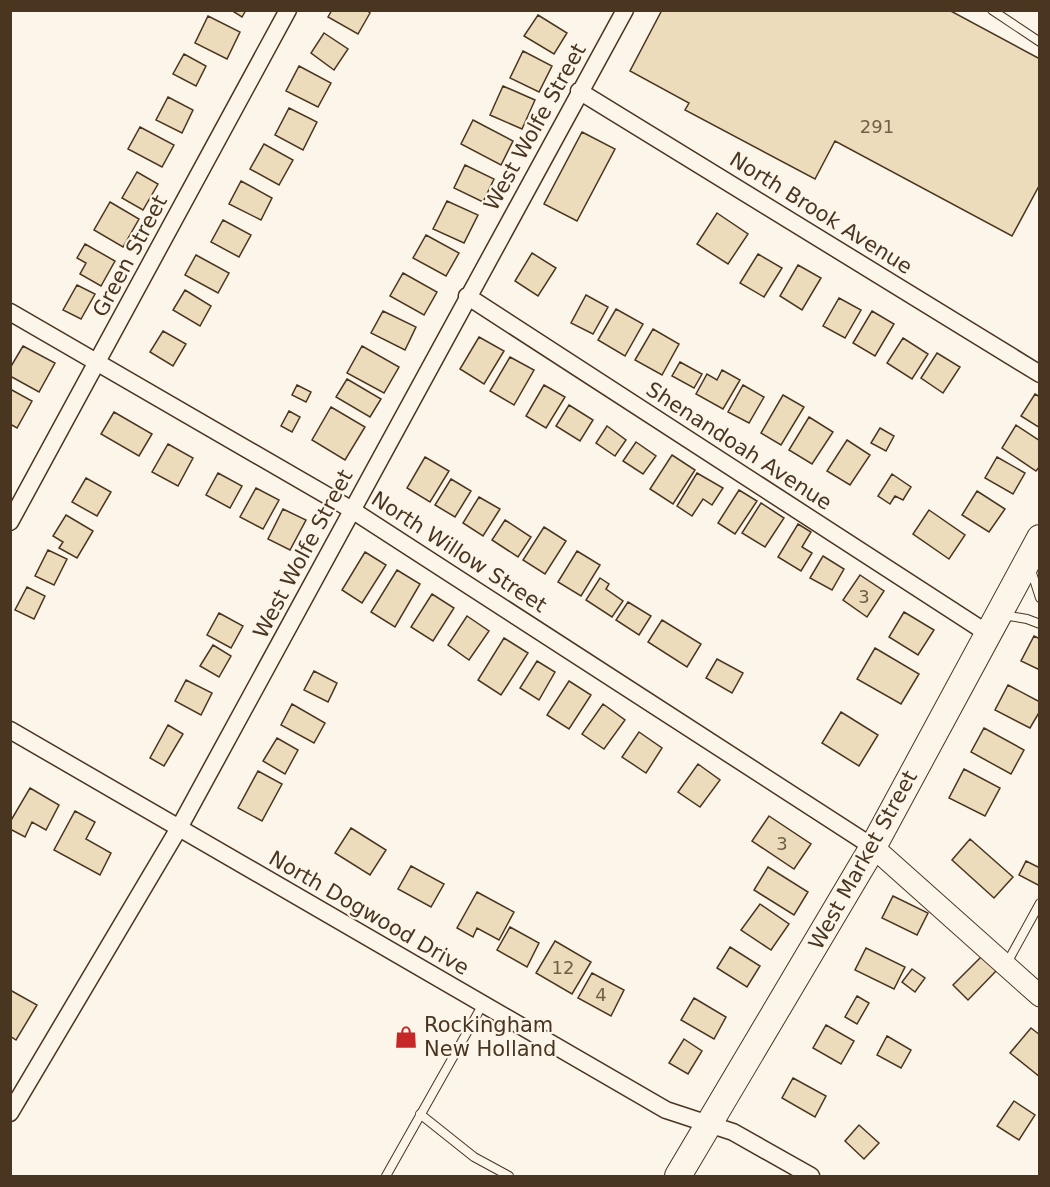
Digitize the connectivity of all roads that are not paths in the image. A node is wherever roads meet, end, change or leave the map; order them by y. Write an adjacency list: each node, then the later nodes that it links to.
1 (288, 10): 8 (street, Green Street)
2 (625, 10): 5 (street, West Wolfe Street)
3 (992, 10): 4 (lane)
4 (1040, 42)
5 (579, 91): 6 (street, West Wolfe Street); 9 (street, North Brook Avenue)
6 (467, 296): 10 (street, West Wolfe Street); 14 (street, Shenandoah Avenue)
7 (10, 312): 8 (street, North Willow Street)
8 (98, 361): 10 (street, North Willow Street); 11 (street, Green Street)
9 (1040, 374)
10 (352, 510): 17 (street, West Wolfe Street); 18 (street, North Willow Street)
11 (10, 522)
12 (1034, 547): 13 (lane); 14 (main road, West Market Street)
13 (1040, 598)
14 (992, 624): 15 (lane); 18 (main road, West Market Street)
15 (1040, 624)
16 (10, 730): 17 (street, North Dogwood Drive)
17 (179, 828): 22 (street, North Dogwood Drive); 23 (street, West Wolfe Street)
18 (873, 847): 20 (street); 25 (main road, West Market Street)
19 (1040, 903): 20 (lane)
20 (1006, 965): 21 (street)
21 (1040, 996)
22 (483, 1004): 24 (lane); 25 (street, North Dogwood Drive)
23 (10, 1113)
24 (420, 1114): 26 (lane); 27 (lane)
25 (710, 1124): 28 (main road, West Market Street); 29 (street, North Dogwood Drive)
26 (386, 1176)
27 (509, 1176)
28 (678, 1176)
29 (812, 1176)

